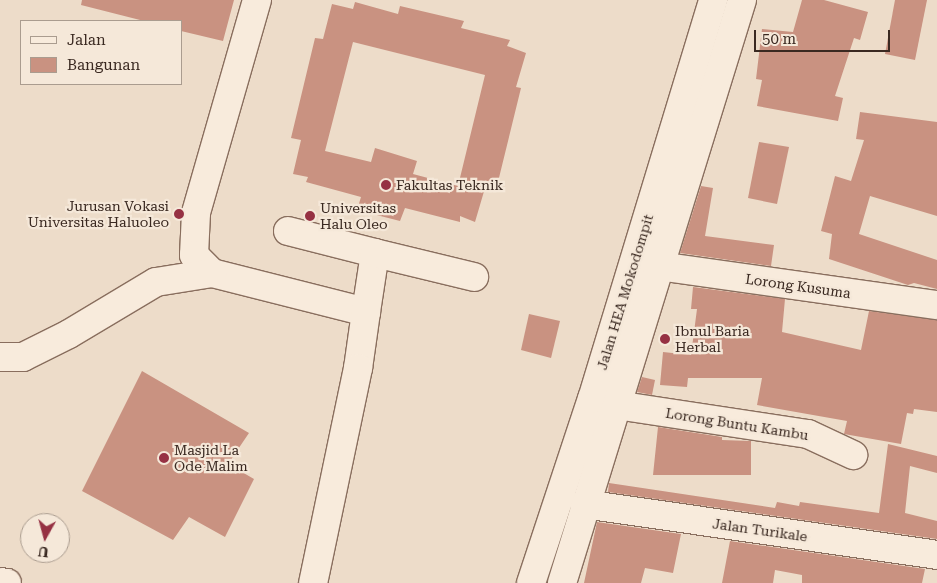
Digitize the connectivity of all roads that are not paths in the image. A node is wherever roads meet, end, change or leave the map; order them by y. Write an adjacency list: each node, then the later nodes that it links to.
1 (257, 0): 8 (street)
2 (713, 0): 4 (street, Jalan HEA Mokodompit)
3 (742, 0): 4 (street, Jalan HEA Mokodompit)
4 (682, 152): 7 (street, Jalan HEA Mokodompit); 20 (street, Jalan HEA Mokodompit)
5 (288, 231): 6 (street)
6 (375, 253): 9 (street); 11 (street)
7 (660, 266): 10 (street, Lorong Kusuma); 13 (street, Jalan HEA Mokodompit)
8 (212, 273): 11 (street); 12 (street)
9 (474, 277)
10 (937, 305)
11 (366, 312): 19 (street)
12 (0, 357)
13 (616, 405): 14 (street, Lorong Buntu Kambu); 15 (street, Jalan HEA Mokodompit)
14 (854, 455)
15 (584, 504): 16 (street, Jalan Turikale); 21 (street, Jalan HEA Mokodompit)
16 (937, 555)
17 (0, 582): 18 (street)
18 (7, 583)
19 (313, 583)
20 (531, 583)
21 (562, 583)

